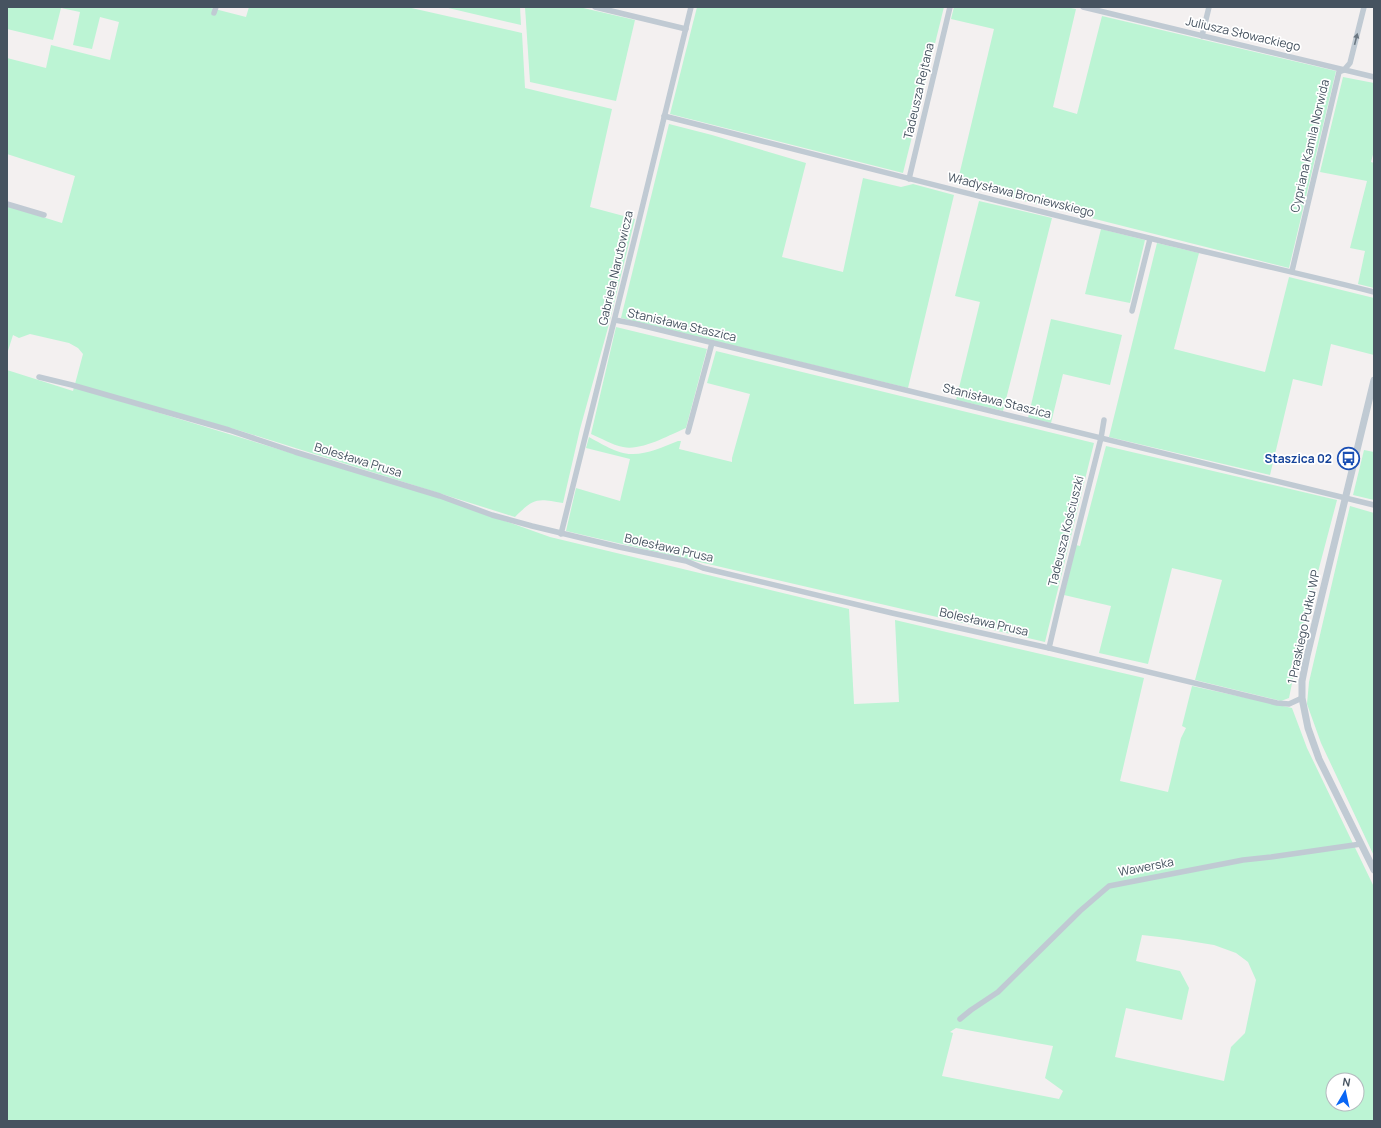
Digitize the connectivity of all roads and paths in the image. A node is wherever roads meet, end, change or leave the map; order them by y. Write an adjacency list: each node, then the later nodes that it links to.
1 (216, 7): 8 (street)
2 (594, 7): 9 (street)
3 (691, 7): 9 (street, Gabriela Narutowicza)
4 (950, 7): 14 (street, Tadeusza Rejtana)
5 (1083, 7): 10 (street, Juliusza Słowackiego)
6 (1209, 7): 10 (street)
7 (1364, 7): 11 (street, Cypriana Kamila Norwida, one-way to 7)
8 (214, 13)
9 (686, 29): 13 (street, Gabriela Narutowicza)
10 (1202, 36): 11 (street, Juliusza Słowackiego)
11 (1344, 70): 12 (street, Juliusza Słowackiego); 18 (street, Cypriana Kamila Norwida)
12 (1374, 77)
13 (664, 116): 14 (street, Władysława Broniewskiego); 21 (street, Gabriela Narutowicza)
14 (909, 179): 17 (street, Władysława Broniewskiego)
15 (7, 204): 16 (street)
16 (44, 215)
17 (1150, 239): 18 (street, Władysława Broniewskiego); 20 (street)
18 (1292, 271): 19 (street, Władysława Broniewskiego)
19 (1374, 292)
20 (1132, 311)
21 (615, 320): 22 (street, Stanisława Staszica); 30 (street, Gabriela Narutowicza)
22 (712, 343): 26 (street); 27 (street, Stanisława Staszica)
23 (39, 377): 30 (street, Bolesława Prusa)
24 (1374, 380): 28 (street, 1 Praskiego Pułku WP)
25 (1104, 420): 27 (street, Tadeusza Kościuszki)
26 (688, 432)
27 (1101, 438): 28 (street, Stanisława Staszica); 31 (street, Tadeusza Kościuszki)
28 (1345, 498): 29 (street, Stanisława Staszica); 32 (street, 1 Praskiego Pułku WP)
29 (1374, 505)
30 (561, 534): 31 (street, Bolesława Prusa)
31 (1049, 648): 32 (street, Bolesława Prusa)
32 (1302, 698): 33 (street, 1 Praskiego Pułku WP)
33 (1362, 844): 34 (street, 1 Praskiego Pułku WP); 35 (street, Wawerska)
34 (1374, 870)
35 (960, 1020)

